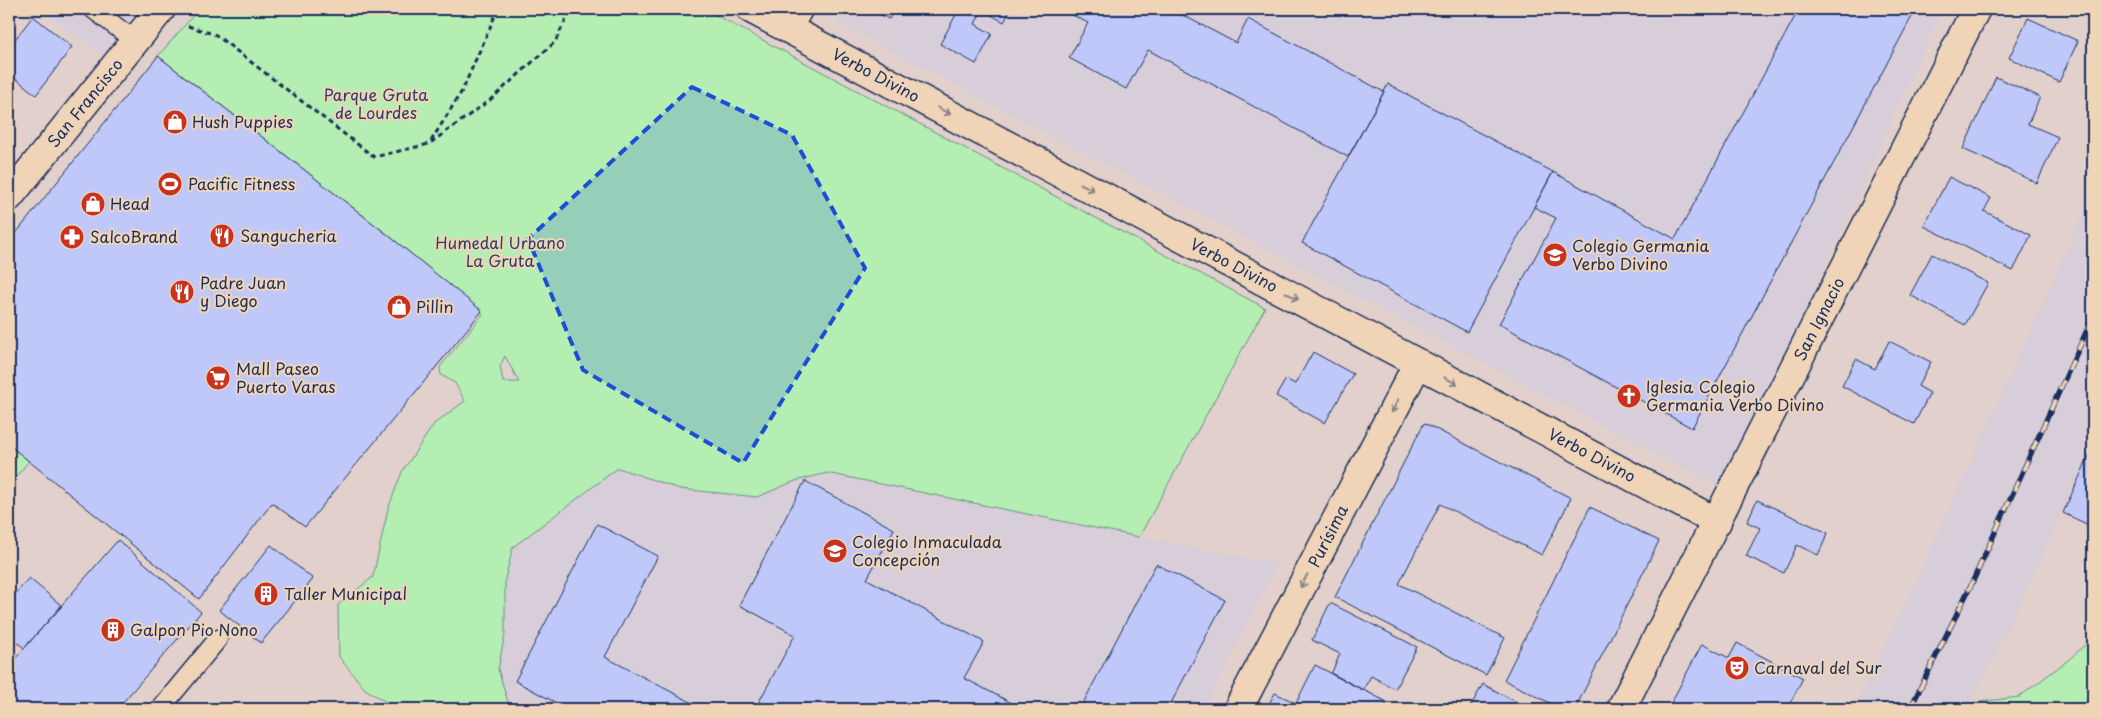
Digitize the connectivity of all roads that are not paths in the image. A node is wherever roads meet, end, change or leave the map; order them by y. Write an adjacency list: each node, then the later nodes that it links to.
1 (92, 9): 6 (lane)
2 (751, 9): 5 (street, Verbo Divino)
3 (1976, 9): 9 (street, San Ignacio)
4 (158, 12): 6 (street, San Francisco)
5 (798, 20): 8 (street, Verbo Divino, one-way to 8)
6 (135, 41): 7 (street, San Francisco)
7 (9, 197)
8 (1418, 363): 9 (street, Verbo Divino, one-way to 9); 12 (street, Purísima, one-way to 12)
9 (1717, 522): 13 (street, San Ignacio)
10 (218, 639): 11 (lane)
11 (160, 709)
12 (1238, 709)
13 (1622, 709)

